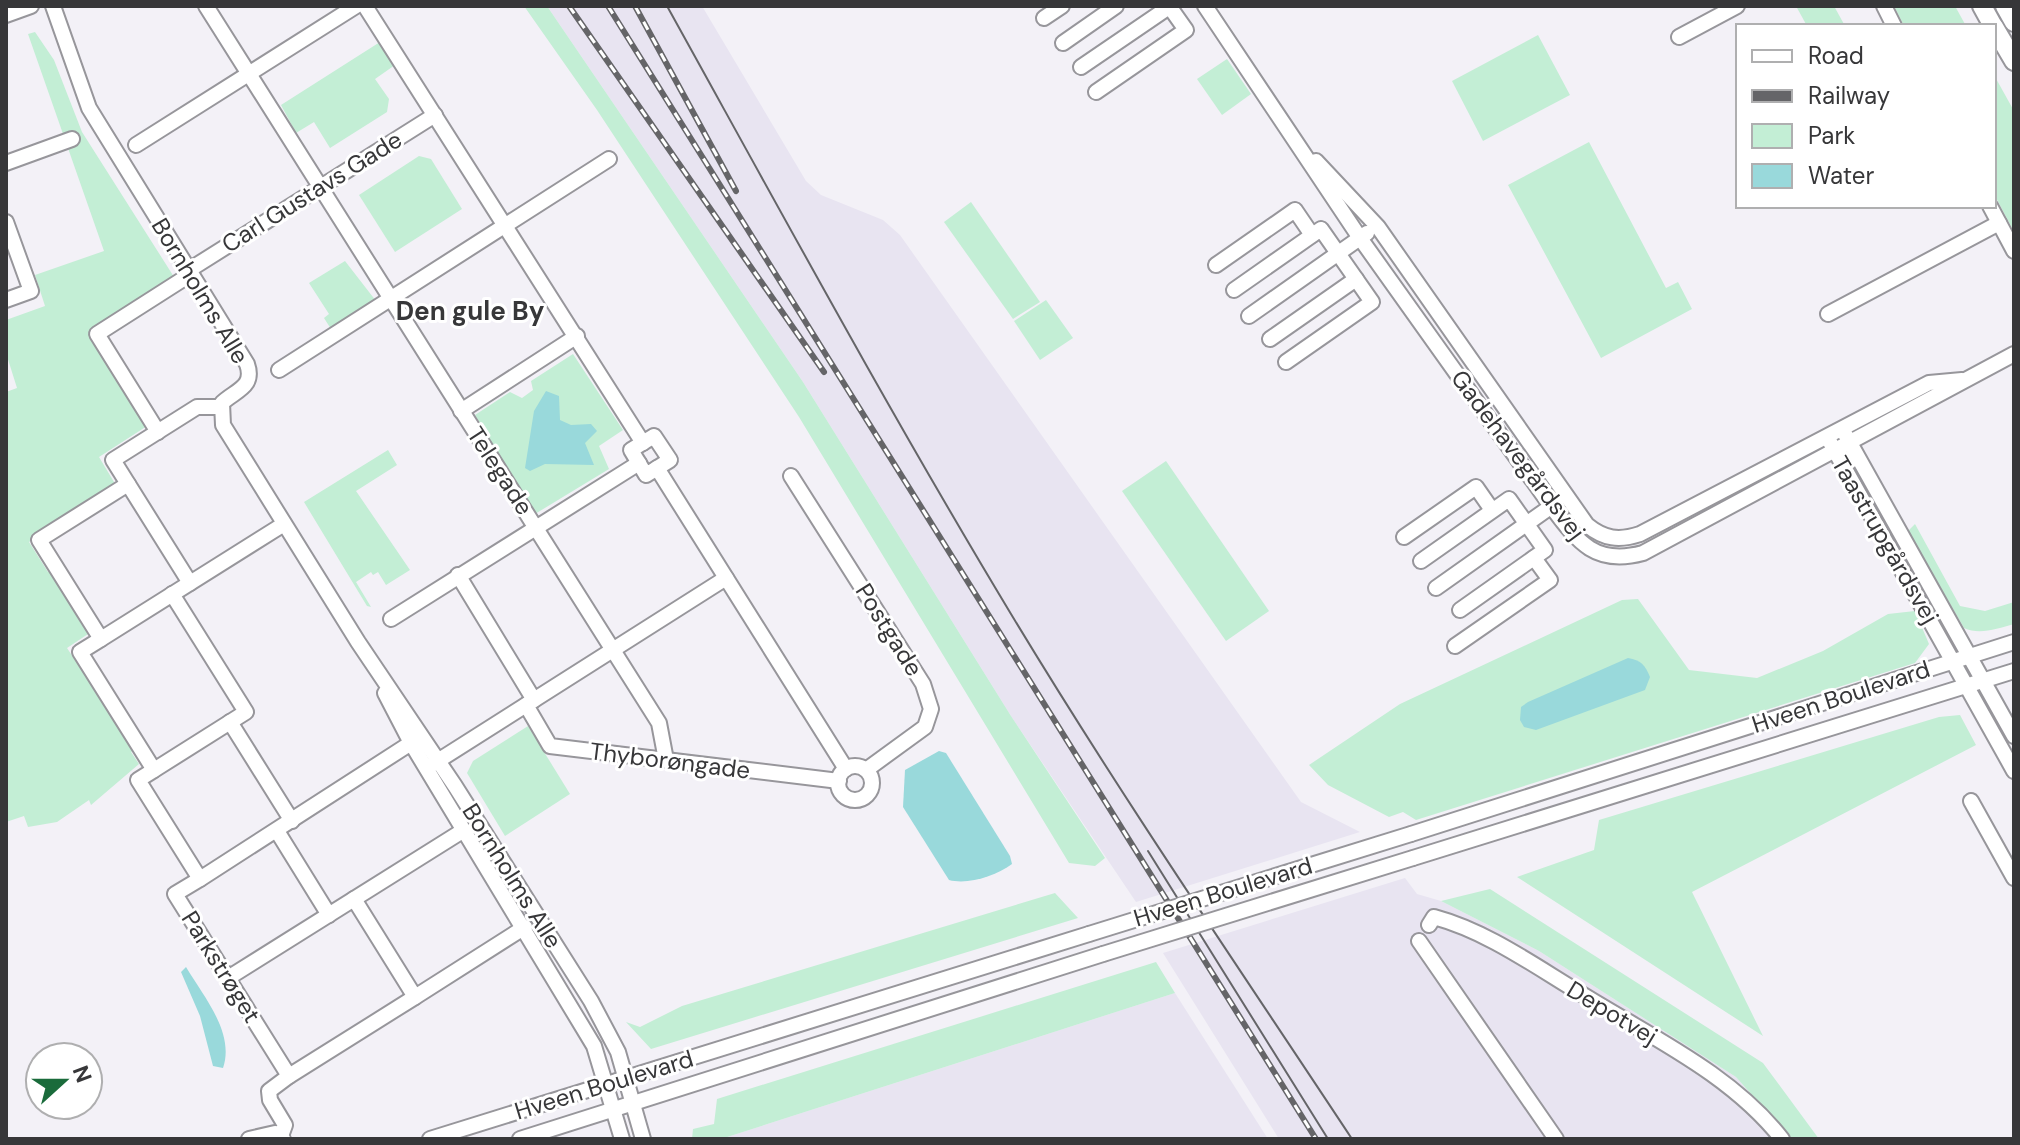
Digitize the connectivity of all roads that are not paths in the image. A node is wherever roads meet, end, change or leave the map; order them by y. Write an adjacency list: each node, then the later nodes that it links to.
1 (31, 6): 14 (street)
2 (53, 6): 43 (street, Bornholms Alle)
3 (206, 6): 24 (street, Telegade)
4 (356, 6): 24 (street)
5 (365, 6): 26 (street)
6 (1062, 6): 15 (street)
7 (1116, 6): 21 (street)
8 (1169, 6): 23 (street); 25 (street)
9 (1205, 6): 27 (street, Gadehavegårdsvej)
10 (1737, 6): 20 (street)
11 (1884, 6): 17 (street)
12 (1982, 6): 18 (main road)
13 (2005, 6): 16 (main road)
14 (6, 15)
15 (1044, 18)
16 (2014, 21)
17 (1893, 24)
18 (1992, 24)
19 (1996, 30): 22 (main road)
20 (1679, 37)
21 (1063, 43)
22 (2014, 61)
23 (1081, 67)
24 (249, 74): 29 (street); 32 (street, Telegade)
25 (1096, 92)
26 (435, 115): 32 (street, Carl Gustavs Gade); 36 (street)
27 (1283, 121): 37 (street, Gadehavegårdsvej); 39 (street, Gadehavegårdsvej)
28 (72, 139): 31 (street)
29 (136, 145)
30 (609, 159): 36 (street)
31 (6, 163)
32 (319, 187): 43 (street, Carl Gustavs Gade); 46 (street, Telegade)
33 (1991, 208): 35 (street)
34 (6, 222): 47 (street)
35 (1999, 223): 40 (street); 48 (street)
36 (506, 225): 46 (street); 50 (street)
37 (1378, 227): 39 (street); 68 (street, Gadehavegårdsvej)
38 (1312, 235): 41 (street); 42 (street); 45 (street)
39 (1360, 238): 41 (street); 69 (street, Gadehavegårdsvej)
40 (2014, 251)
41 (1338, 253): 44 (street); 49 (street)
42 (1216, 265)
43 (190, 272): 56 (street, Bornholms Alle); 59 (street)
44 (1356, 279): 51 (street); 53 (street)
45 (1234, 290)
46 (389, 299): 54 (street); 57 (street, Telegade)
47 (6, 300)
48 (1828, 314)
49 (1249, 316)
50 (577, 336): 57 (street); 62 (street)
51 (1270, 339)
52 (2014, 354): 55 (street, Gadehavegårdsvej)
53 (1286, 362)
54 (279, 370)
55 (1968, 380): 58 (street, Gadehavegårdsvej); 61 (street, Gadehavegårdsvej)
56 (220, 407): 59 (street); 72 (street, Bornholms Alle)
57 (461, 411): 73 (street, Telegade)
58 (1841, 427): 60 (street, Gadehavegårdsvej); 61 (street, Taastrupgårdsvej)
59 (158, 432): 67 (street)
60 (1826, 435): 63 (street, Taastrupgårdsvej); 68 (street, Gadehavegårdsvej)
61 (1849, 442): 63 (street, Gadehavegårdsvej); 89 (street, Taastrupgårdsvej)
62 (643, 443): 64 (street); 65 (street)
63 (1834, 450): 69 (street, Gadehavegårdsvej); 90 (street, Taastrupgårdsvej)
64 (639, 463): 65 (street); 73 (street)
65 (657, 468): 78 (street)
66 (791, 476): 101 (street, Postgade)
67 (128, 484): 79 (street); 84 (street)
68 (1566, 496): 69 (street)
69 (1551, 506): 71 (street)
70 (1492, 510): 71 (street); 74 (street); 76 (street)
71 (1527, 523): 75 (street); 80 (street)
72 (284, 524): 79 (street); 85 (street, Bornholms Alle)
73 (536, 527): 77 (street); 88 (street, Telegade)
74 (1404, 537)
75 (1534, 558): 82 (street); 87 (street)
76 (1421, 561)
77 (458, 575): 83 (street); 94 (street)
78 (726, 578): 88 (street); 103 (street)
79 (190, 583): 81 (street)
80 (1436, 588)
81 (172, 594): 84 (street); 95 (street)
82 (1460, 610)
83 (391, 619)
84 (101, 639): 100 (street)
85 (358, 642): 97 (street, Bornholms Alle); 99 (street, Bornholms Alle)
86 (2014, 642): 89 (street, Hveen Boulevard)
87 (1455, 646)
88 (613, 650): 94 (street); 98 (street, Telegade)
89 (1969, 656): 90 (street, Hveen Boulevard); 92 (street, Taastrupgårdsvej)
90 (1954, 662): 93 (street, Taastrupgårdsvej); 118 (street, Hveen Boulevard, bridge)
91 (2014, 671): 92 (street, Hveen Boulevard)
92 (1983, 681): 93 (street, Hveen Boulevard); 96 (street, Taastrupgårdsvej)
93 (1967, 686): 102 (street, Taastrupgårdsvej); 120 (street, Hveen Boulevard, bridge)
94 (530, 702): 98 (street, Thyborøngade); 99 (street)
95 (230, 722): 100 (street); 105 (street)
96 (2014, 736)
97 (411, 743): 99 (street, Bornholms Alle); 105 (street)
98 (666, 760): 103 (street, Thyborøngade)
99 (432, 764): 106 (street, Bornholms Alle); 118 (street, Bornholms Alle)
100 (154, 770): 109 (street, Parkstrøget)
101 (866, 770): 103 (street); 103 (street)
102 (2014, 771)
103 (842, 775)
104 (1971, 801): 108 (street)
105 (292, 821): 107 (street)
106 (464, 830): 110 (street); 113 (street, Bornholms Alle)
107 (277, 831): 109 (street); 111 (street)
108 (2014, 878)
109 (200, 879): 115 (street, Parkstrøget)
110 (354, 899): 111 (street); 116 (street)
111 (329, 915): 115 (street)
112 (1429, 925): 129 (street, Depotvej)
113 (525, 927): 116 (street); 119 (street, Bornholms Alle)
114 (1419, 941): 128 (street)
115 (228, 978): 117 (street, Parkstrøget)
116 (415, 997): 117 (street)
117 (289, 1076): 122 (street)
118 (627, 1077): 119 (street, Hveen Boulevard); 120 (street, Bornholms Alle)
119 (609, 1083): 121 (street, Bornholms Alle); 124 (street, Hveen Boulevard)
120 (634, 1104): 121 (street, Hveen Boulevard); 127 (street, Bornholms Alle)
121 (615, 1110): 125 (street, Hveen Boulevard); 126 (street, Bornholms Alle)
122 (282, 1138): 123 (street)
123 (249, 1139)
124 (430, 1139)
125 (520, 1139)
126 (622, 1139)
127 (643, 1139)
128 (1556, 1139)
129 (1782, 1139)

